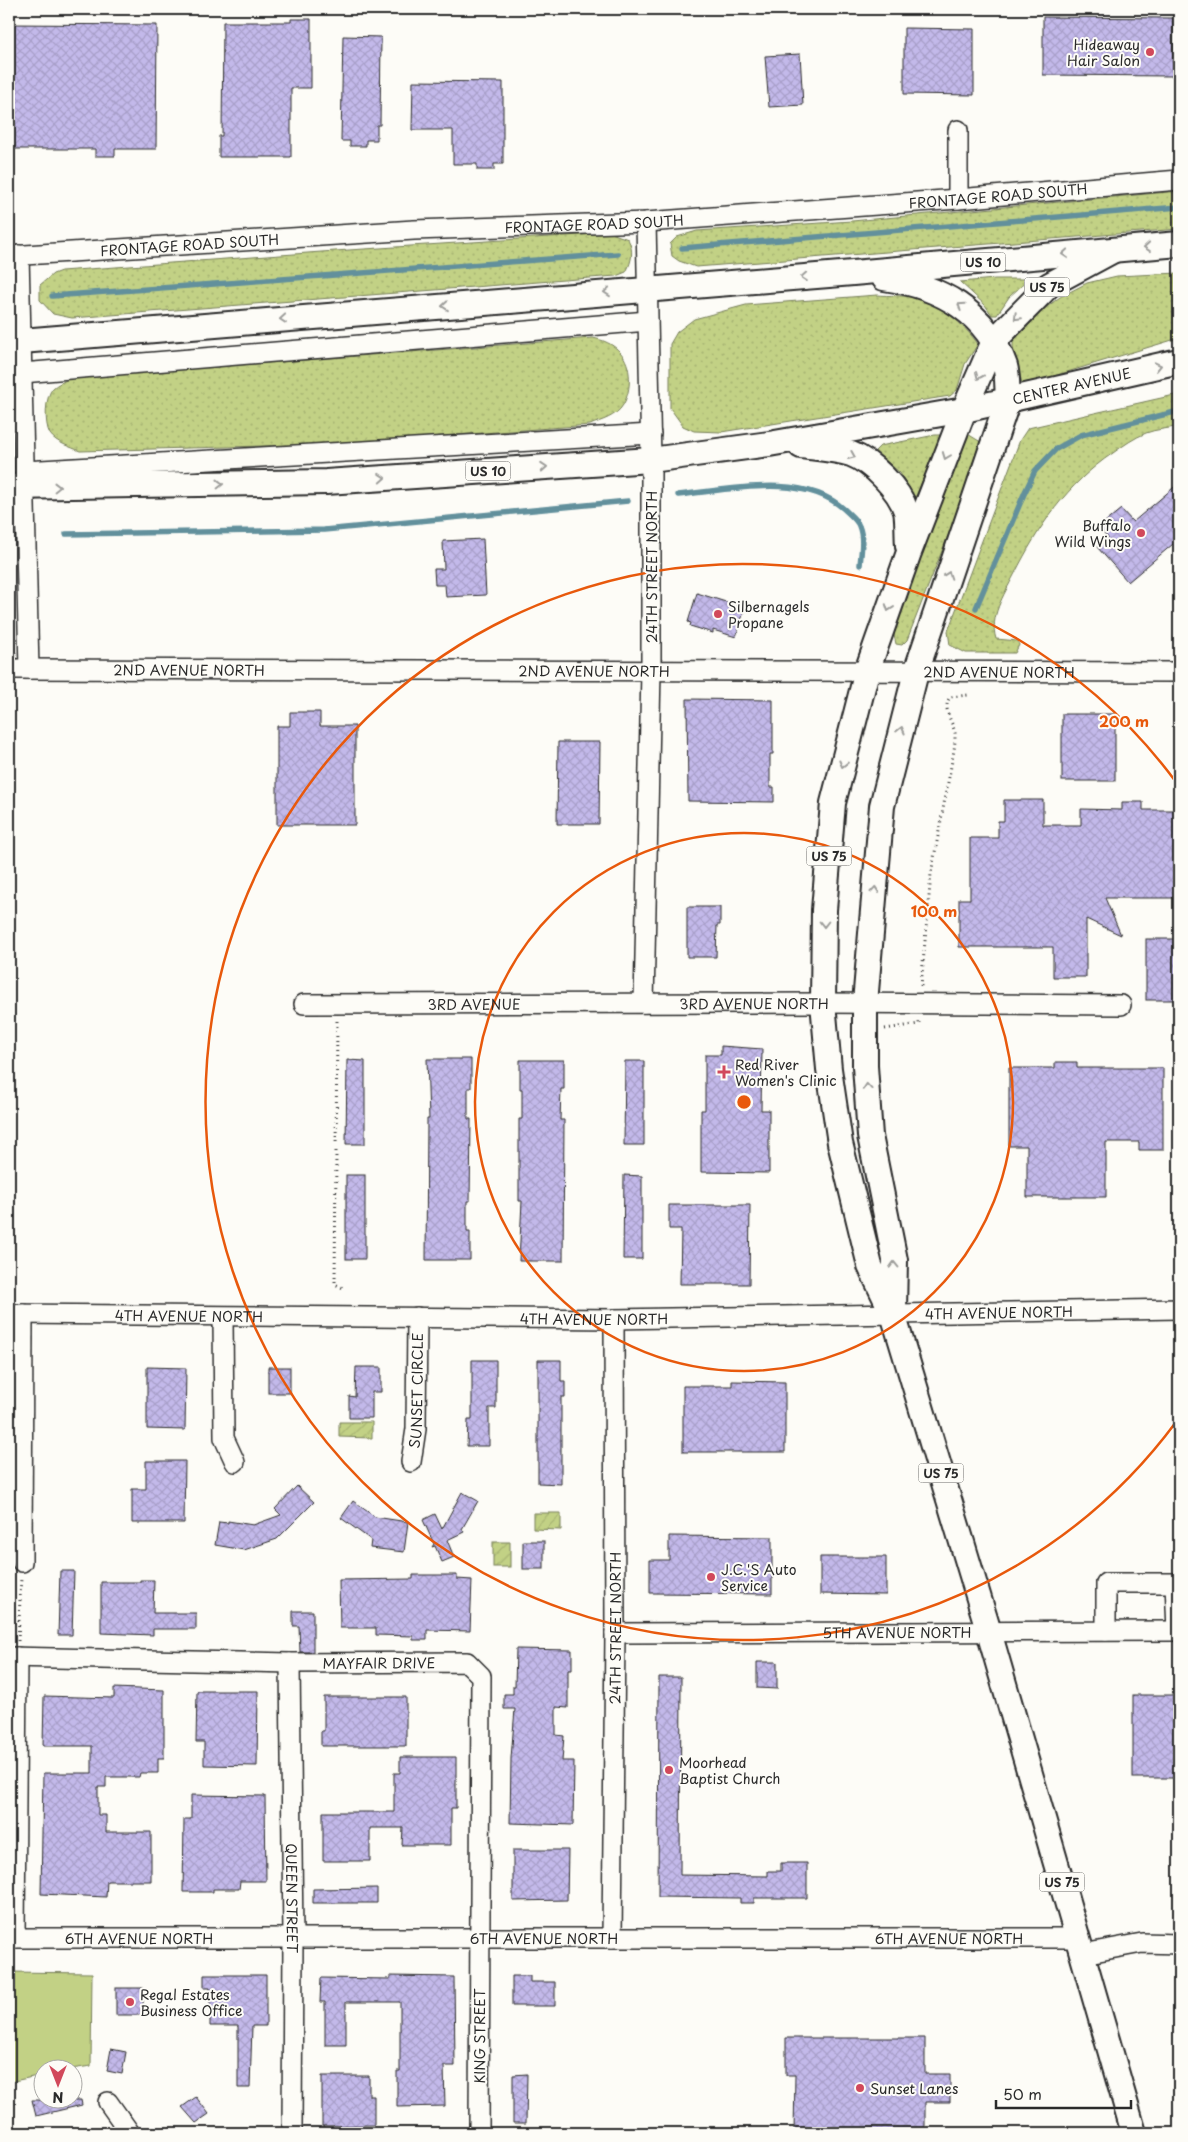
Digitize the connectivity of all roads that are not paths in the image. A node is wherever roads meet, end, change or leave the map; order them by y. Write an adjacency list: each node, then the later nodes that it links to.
1 (958, 130): 3 (street)
2 (1179, 180): 3 (street, FRONTAGE ROAD SOUTH)
3 (958, 199): 4 (street, FRONTAGE ROAD SOUTH)
4 (646, 222): 7 (street, FRONTAGE ROAD SOUTH); 9 (street, 24TH STREET NORTH)
5 (1179, 244): 6 (main road, US 10, one-way to 6)
6 (1114, 250): 8 (main road, US 10, one-way to 8); 12 (main road, US 75, one-way to 12)
7 (14, 255): 11 (street)
8 (853, 273): 9 (main road, US 10, one-way to 9); 12 (main road, one-way to 8)
9 (648, 289): 10 (street, 24TH STREET NORTH); 11 (main road, US 10, one-way to 11)
10 (648, 321): 14 (street); 17 (street, 24TH STREET NORTH)
11 (15, 341): 14 (street)
12 (994, 341): 15 (main road); 16 (main road, US 75, one-way to 16)
13 (1179, 361): 15 (main road, CENTER AVENUE / US 10, one-way to 13)
14 (22, 373): 20 (street)
15 (1008, 400): 16 (main road, CENTER AVENUE / US 10); 26 (main road, US 75, one-way to 15)
16 (964, 410): 18 (main road, US 10); 21 (main road, US 75, one-way to 21)
17 (651, 434): 19 (street, 24TH STREET NORTH); 20 (street)
18 (769, 444): 19 (main road, US 10); 21 (main road, one-way to 21)
19 (651, 460): 20 (main road, US 10, one-way to 19); 24 (street, 24TH STREET NORTH)
20 (19, 482): 23 (street)
21 (908, 555): 25 (main road, US 75, one-way to 25)
22 (9, 669): 23 (street, 2ND AVENUE NORTH)
23 (29, 669): 24 (street, 2ND AVENUE NORTH)
24 (651, 671): 25 (street, 2ND AVENUE NORTH); 28 (street, 24TH STREET NORTH)
25 (867, 671): 26 (street, 2ND AVENUE NORTH); 29 (main road, US 75, one-way to 29)
26 (916, 672): 27 (street, 2ND AVENUE NORTH); 30 (main road, US 75, one-way to 26)
27 (1179, 672)
28 (644, 1002): 29 (street, 3RD AVENUE NORTH); 31 (street, 3RD AVENUE)
29 (823, 1002): 30 (street, 3RD AVENUE NORTH); 35 (main road, US 75)
30 (864, 1003): 32 (street, 3RD AVENUE NORTH); 35 (main road, US 75, one-way to 30)
31 (304, 1004)
32 (1121, 1005)
33 (1179, 1309): 35 (street, 4TH AVENUE NORTH)
34 (16, 1314): 36 (street, 4TH AVENUE NORTH); 41 (street)
35 (894, 1314): 38 (street, 4TH AVENUE NORTH); 44 (main road, US 75)
36 (223, 1317): 37 (street, 4TH AVENUE NORTH); 39 (street)
37 (417, 1317): 38 (street, 4TH AVENUE NORTH); 40 (street, SUNSET CIRCLE)
38 (614, 1319): 45 (street, 24TH STREET NORTH)
39 (235, 1462)
40 (411, 1462)
41 (22, 1562)
42 (1106, 1631): 43 (street, 5TH AVENUE NORTH); 43 (street); 44 (street, 5TH AVENUE NORTH)
43 (1178, 1631)
44 (989, 1632): 45 (street, 5TH AVENUE NORTH); 54 (main road, US 75)
45 (615, 1633): 52 (street, 24TH STREET NORTH)
46 (13, 1657): 47 (street, MAYFAIR DRIVE); 48 (street)
47 (290, 1663): 50 (street, QUEEN STREET); 51 (street, MAYFAIR DRIVE)
48 (12, 1808): 49 (street)
49 (12, 1938): 50 (street, 6TH AVENUE NORTH)
50 (294, 1938): 51 (street, 6TH AVENUE NORTH); 57 (street, QUEEN STREET)
51 (480, 1938): 52 (street, 6TH AVENUE NORTH); 58 (street, KING STREET)
52 (612, 1938): 54 (street, 6TH AVENUE NORTH)
53 (1179, 1944): 54 (street, 6TH AVENUE NORTH)
54 (1081, 1946): 59 (main road, US 75)
55 (108, 2102): 56 (street)
56 (130, 2133)
57 (292, 2133)
58 (479, 2133)
59 (1134, 2133)

